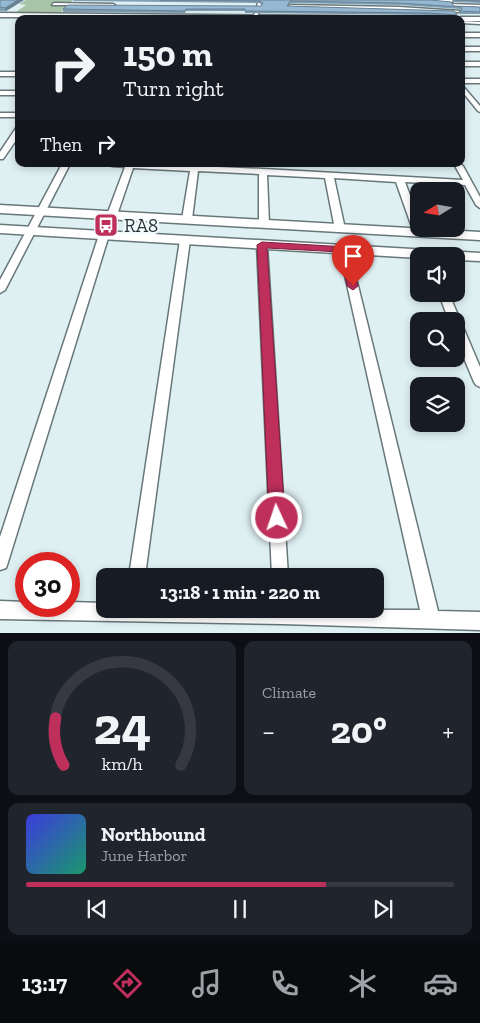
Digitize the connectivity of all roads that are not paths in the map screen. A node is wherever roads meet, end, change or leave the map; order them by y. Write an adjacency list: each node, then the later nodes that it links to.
1 (60, 0): 10 (street)
2 (116, 0): 11 (street)
3 (291, 0): 14 (street)
4 (327, 0): 14 (street)
5 (362, 0): 16 (street)
6 (396, 0): 17 (street)
7 (424, 0): 8 (street)
8 (452, 2): 15 (street); 18 (street)
9 (260, 3): 13 (street); 21 (street)
10 (54, 4): 11 (street); 20 (street)
11 (110, 5): 12 (street)
12 (119, 5)
13 (250, 6)
14 (327, 6): 16 (street)
15 (480, 6)
16 (364, 7): 17 (street)
17 (399, 8): 18 (street); 22 (street)
18 (458, 11): 23 (street)
19 (0, 14): 20 (street)
20 (41, 15)
21 (256, 15)
22 (402, 15)
23 (460, 15)
24 (465, 20): 25 (street)
25 (480, 21)
26 (465, 35): 27 (street)
27 (480, 35)
28 (465, 48): 29 (street)
29 (480, 48)
30 (465, 64): 31 (street)
31 (480, 64)
32 (0, 74): 33 (street)
33 (15, 74)
34 (465, 81): 35 (street)
35 (480, 81)
36 (465, 90): 39 (street)
37 (0, 93): 38 (street)
38 (15, 93)
39 (476, 100): 40 (street)
40 (480, 110)
41 (0, 114): 42 (street)
42 (15, 115)
43 (15, 135): 45 (street)
44 (0, 140): 45 (street)
45 (11, 140): 46 (street)
46 (0, 157)
47 (64, 167): 59 (street)
48 (129, 167): 60 (street)
49 (173, 167): 51 (street)
50 (460, 167): 55 (street)
51 (194, 168): 52 (street); 61 (street)
52 (263, 172): 53 (street); 62 (street)
53 (328, 176): 54 (street); 64 (street)
54 (400, 180): 55 (street); 57 (street)
55 (468, 183): 56 (street)
56 (480, 205)
57 (410, 208)
58 (0, 209): 59 (street)
59 (41, 211): 60 (street); 65 (street)
60 (112, 215): 61 (street)
61 (187, 218): 62 (street)
62 (264, 224): 64 (street)
63 (0, 229): 65 (street)
64 (340, 229): 66 (street)
65 (31, 231): 67 (street); 76 (street)
66 (410, 233)
67 (104, 235): 70 (street); 79 (street)
68 (465, 235): 69 (street)
69 (480, 236)
70 (185, 240): 71 (street); 80 (street)
71 (262, 245): 72 (street); 81 (street)
72 (344, 249): 73 (street); 85 (street)
73 (410, 254)
74 (465, 256): 75 (street)
75 (480, 257)
76 (0, 290)
77 (465, 345): 78 (street)
78 (480, 382)
79 (0, 562)
80 (138, 568)
81 (280, 568)
82 (0, 610): 83 (street)
83 (96, 610)
84 (384, 618): 85 (street)
85 (430, 620): 86 (street)
86 (480, 621)

